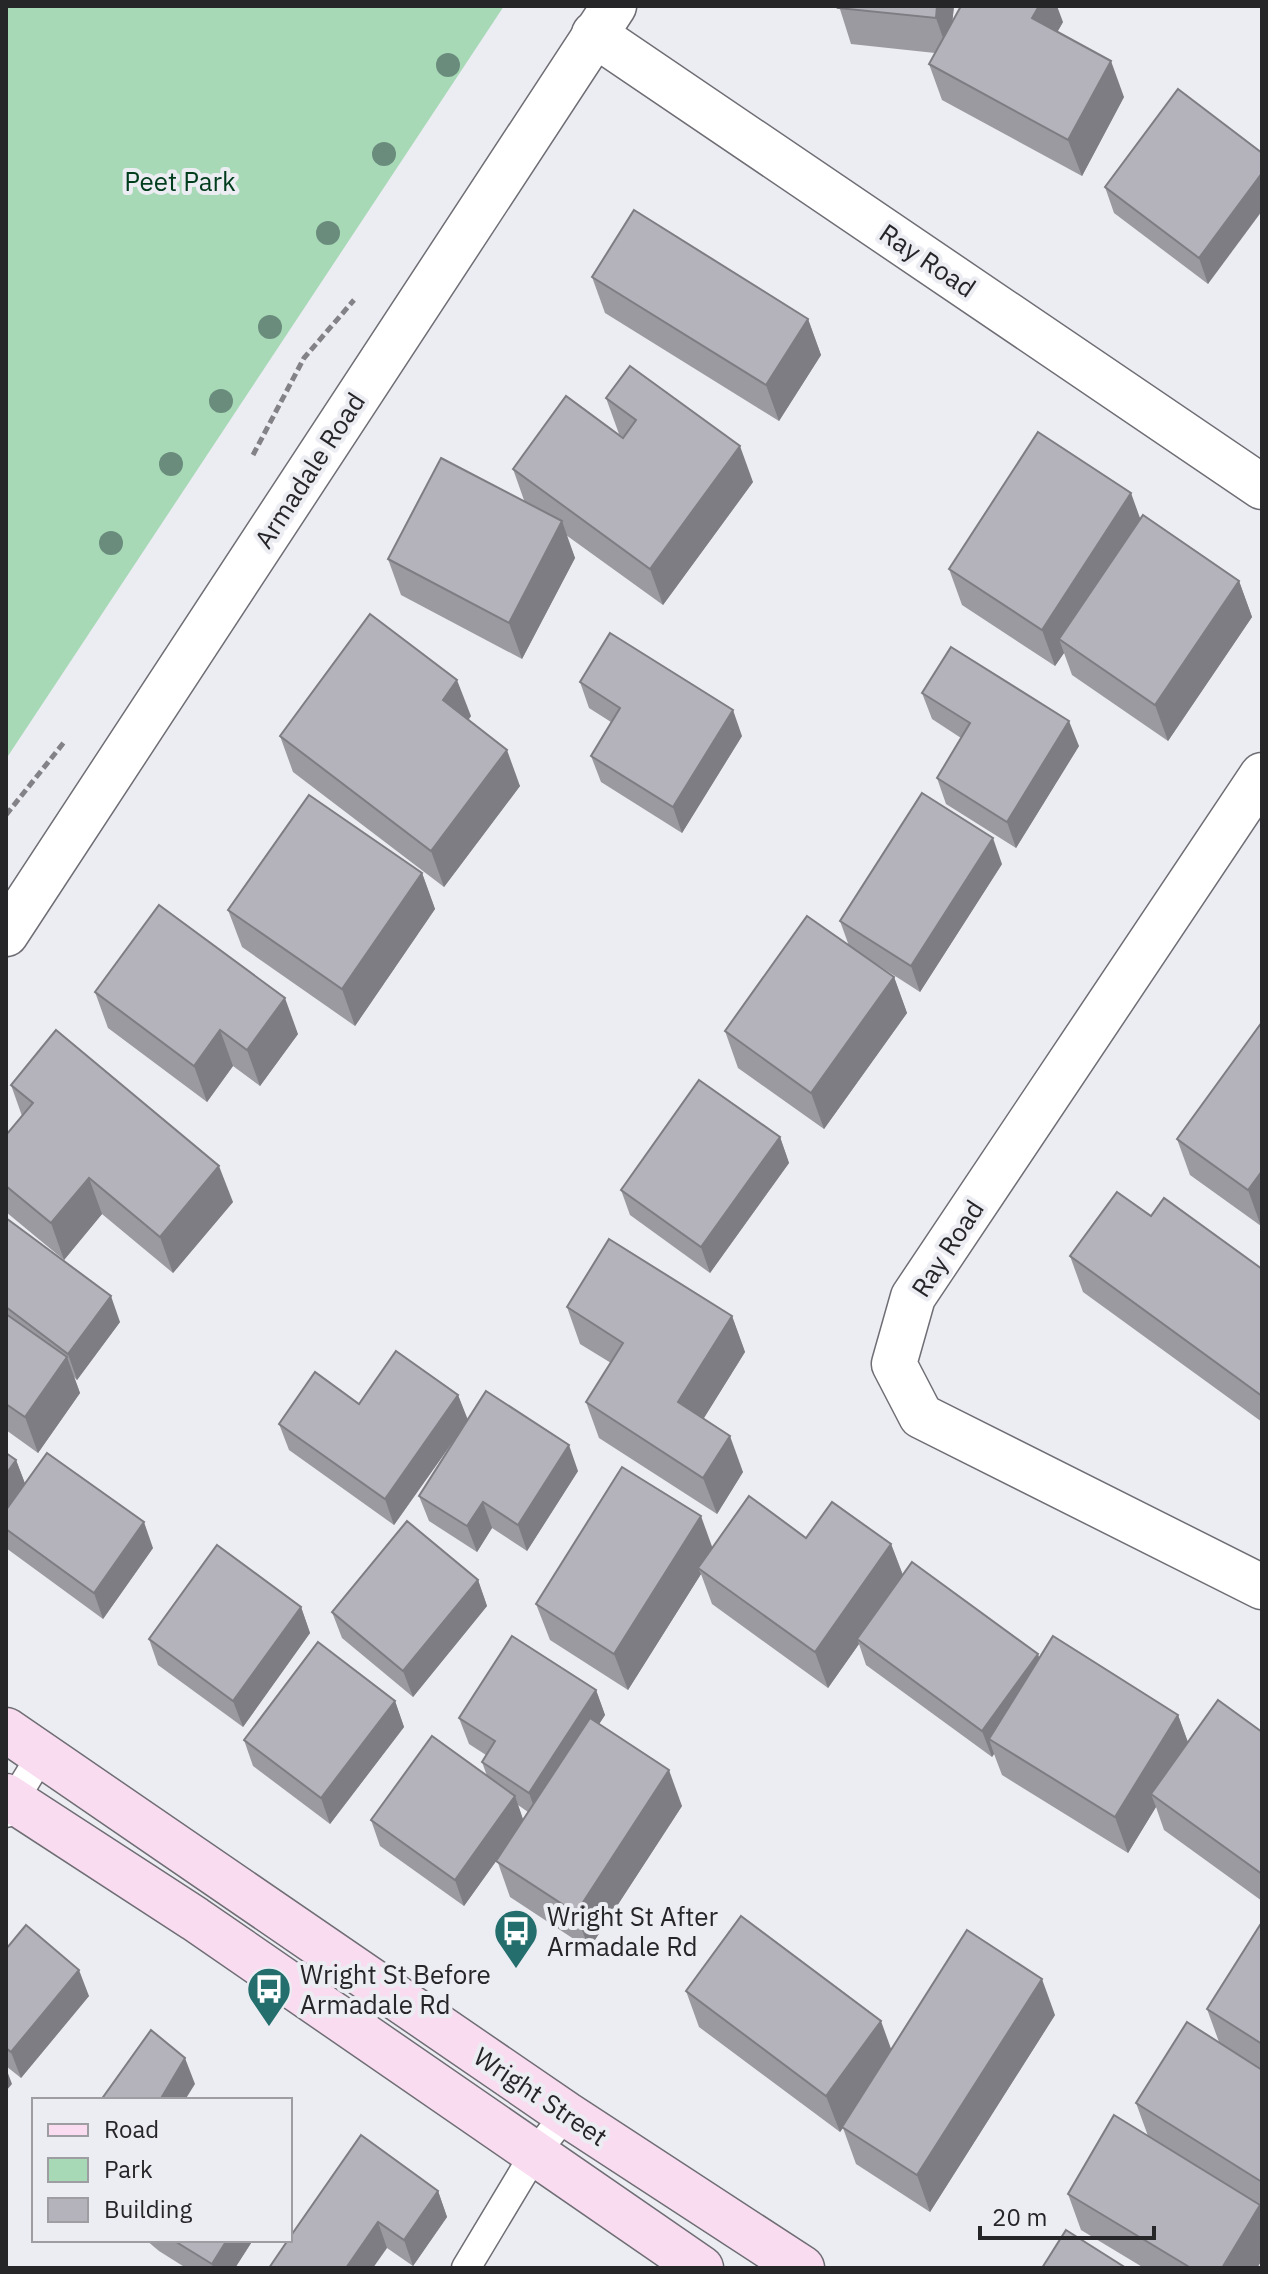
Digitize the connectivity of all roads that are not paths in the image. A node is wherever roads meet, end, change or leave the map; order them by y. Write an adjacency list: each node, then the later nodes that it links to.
1 (604, 20): 2 (street, Ray Road); 4 (street, Armadale Road)
2 (1262, 487)
3 (1262, 775): 5 (street, Ray Road)
4 (6, 934)
5 (1262, 1587)
6 (6, 1730): 7 (street, Wright Street)
7 (42, 1754): 8 (lane); 9 (street, Wright Street)
8 (8, 1803): 10 (street, Wright Street)
9 (566, 2114): 10 (lane); 13 (street, Wright Street)
10 (535, 2153): 11 (lane); 12 (street, Wright Street)
11 (466, 2268)
12 (701, 2268)
13 (802, 2268)

